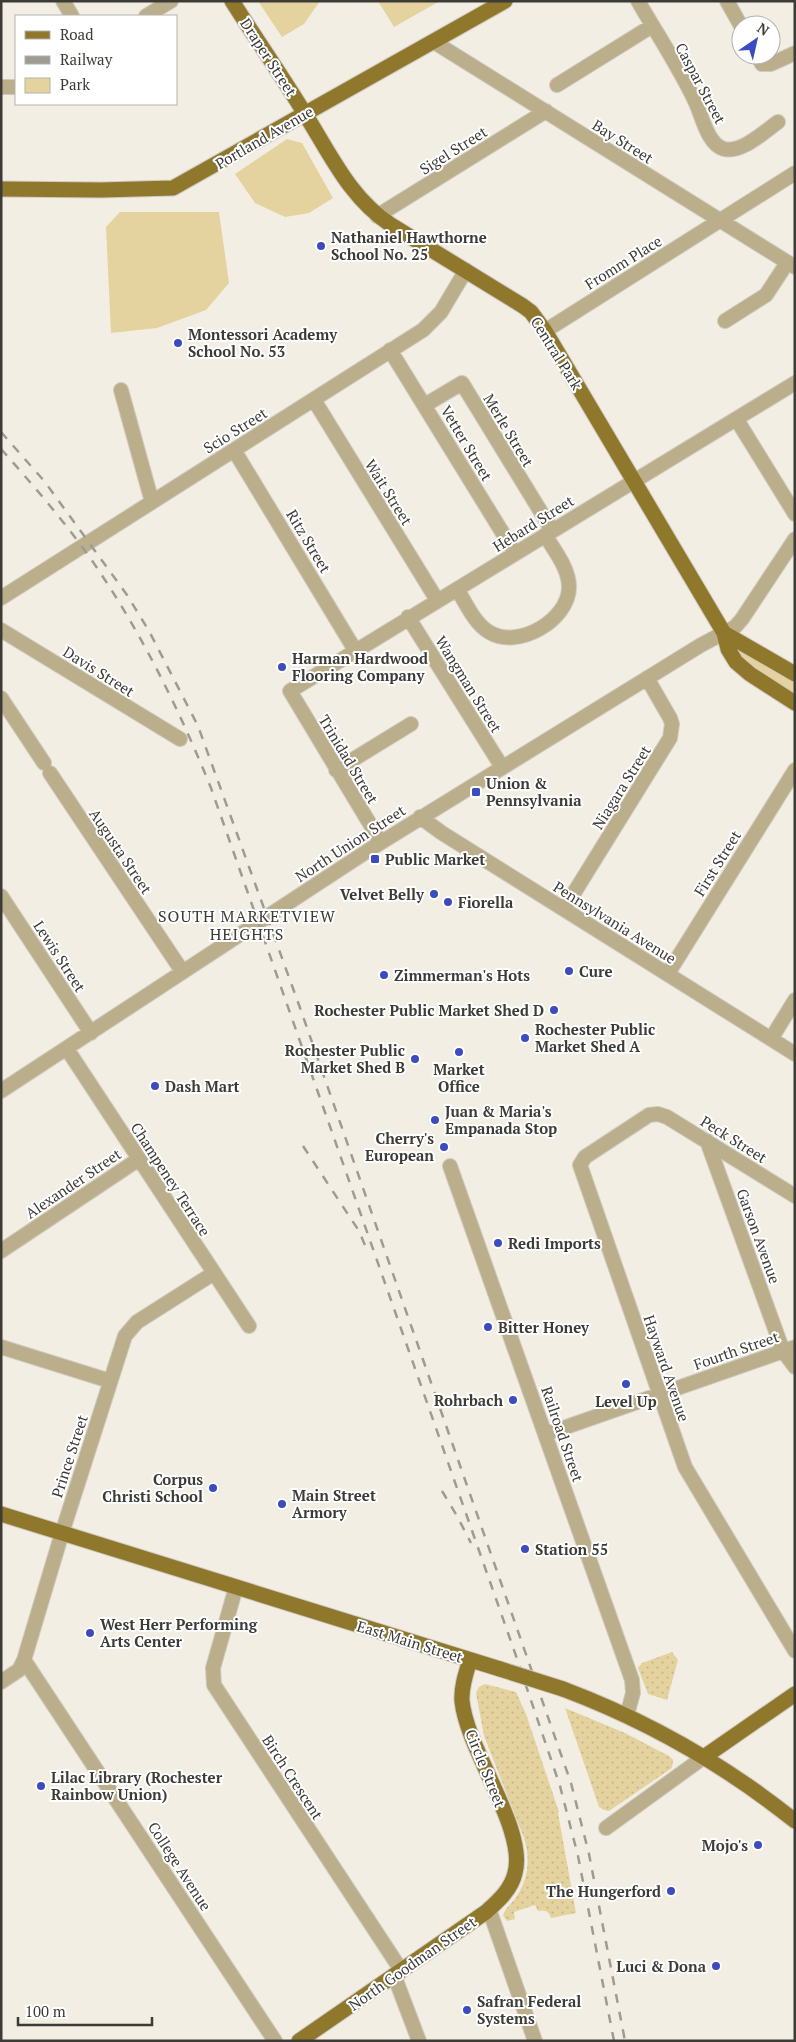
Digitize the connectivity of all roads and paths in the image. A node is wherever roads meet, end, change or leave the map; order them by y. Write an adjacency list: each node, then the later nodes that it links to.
1 (62, 1): 8 (street)
2 (171, 1): 9 (street)
3 (232, 1): 19 (main road, Draper Street)
4 (505, 1): 7 (main road, Portland Avenue)
5 (638, 1): 11 (street, Caspar Street)
6 (727, 1): 10 (street)
7 (487, 5): 12 (main road, Portland Avenue)
8 (71, 15)
9 (148, 15)
10 (735, 15)
11 (652, 26): 15 (street); 20 (street, Caspar Street)
12 (434, 42): 18 (street, Bay Street); 19 (main road, Portland Avenue)
13 (795, 53): 14 (street)
14 (781, 59)
15 (557, 85)
16 (1, 87): 17 (street)
17 (15, 87)
18 (546, 111): 23 (street, Sigel Street); 24 (street, Bay Street)
19 (305, 114): 22 (main road, Portland Avenue); 23 (main road, Central Park)
20 (778, 122)
21 (795, 173): 24 (street, Fromm Place)
22 (1, 189)
23 (377, 216): 26 (main road, Central Park)
24 (719, 220): 25 (street, Bay Street); 28 (street, Fromm Place)
25 (791, 265): 27 (street)
26 (466, 270): 28 (main road, Central Park); 29 (street, Scio Street)
27 (725, 321)
28 (545, 331): 36 (main road, Central Park)
29 (390, 350): 32 (street, Scio Street); 33 (street, Vetter Street)
30 (795, 384): 34 (street, Hebard Street)
31 (121, 390): 37 (street)
32 (314, 400): 35 (street, Scio Street); 44 (street, Wait Street)
33 (425, 405): 39 (street, Merle Street); 41 (street, Vetter Street)
34 (736, 420): 36 (street, Hebard Street); 38 (street)
35 (234, 450): 37 (street, Scio Street); 48 (street, Ritz Street)
36 (634, 480): 39 (street, Hebard Street); 47 (main road, Central Park)
37 (152, 502): 43 (street, Scio Street)
38 (795, 514)
39 (548, 533): 41 (street, Hebard Street); 42 (street)
40 (795, 539): 47 (street)
41 (515, 553): 42 (street, Hebard Street)
42 (457, 589): 44 (street, Hebard Street)
43 (1, 598)
44 (437, 600): 45 (street, Hebard Street)
45 (408, 617): 48 (street, Hebard Street); 56 (street, Wangman Street)
46 (1, 630): 55 (street, Davis Street)
47 (724, 633): 49 (main road, Central Park); 50 (street, North Union Street); 53 (main road, Central Park)
48 (355, 650): 51 (street, Hebard Street)
49 (795, 674)
50 (647, 678): 56 (street, North Union Street); 62 (street, Niagara Street)
51 (290, 691): 57 (street, Trinidad Street)
52 (1, 698): 63 (street, Augusta Street)
53 (795, 703)
54 (411, 724): 57 (street)
55 (180, 739)
56 (502, 767): 59 (street, North Union Street)
57 (336, 770): 60 (street, Trinidad Street)
58 (795, 770): 64 (street, First Street)
59 (420, 817): 60 (street, North Union Street); 62 (street, Pennsylvania Avenue)
60 (379, 843): 63 (street, North Union Street)
61 (1, 896): 66 (street, Lewis Street)
62 (564, 910): 64 (street, Pennsylvania Avenue)
63 (182, 972): 66 (street, North Union Street)
64 (666, 973): 67 (street, Pennsylvania Avenue)
65 (795, 1000): 67 (street)
66 (91, 1033): 68 (street, North Union Street)
67 (771, 1039): 69 (street, Pennsylvania Avenue)
68 (67, 1049): 70 (street, North Union Street); 73 (street, Champeney Terrace)
69 (795, 1054)
70 (1, 1091)
71 (654, 1114): 72 (street, Peck Street); 83 (street, Hayward Avenue)
72 (707, 1141): 75 (street, Peck Street); 80 (street, Garson Avenue)
73 (139, 1159): 76 (street, Alexander Street); 77 (street, Champeney Terrace)
74 (450, 1166): 84 (street, Railroad Street)
75 (795, 1196)
76 (1, 1251)
77 (214, 1273): 78 (street, Champeney Terrace); 82 (street, Prince Street)
78 (249, 1326)
79 (1, 1347): 82 (street)
80 (789, 1349): 81 (street, Garson Avenue); 83 (street, Fourth Street)
81 (795, 1367)
82 (110, 1381): 86 (street, Prince Street)
83 (660, 1395): 84 (street, Fourth Street); 88 (street, Hayward Avenue)
84 (546, 1434): 93 (street, Railroad Street)
85 (1, 1514): 86 (main road, East Main Street)
86 (62, 1533): 87 (main road, East Main Street); 89 (street, Prince Street)
87 (236, 1587): 90 (main road, East Main Street); 99 (street, Birch Crescent)
88 (795, 1651)
89 (24, 1660): 91 (street, Prince Street); 100 (street, College Avenue)
90 (470, 1660): 93 (main road, East Main Street, bridge); 97 (main road, Circle Street)
91 (1, 1682)
92 (795, 1694): 94 (main road)
93 (627, 1715): 94 (main road, East Main Street)
94 (704, 1757): 95 (main road, East Main Street); 96 (street)
95 (795, 1821)
96 (606, 1828)
97 (515, 1875): 98 (main road, North Goodman Street)
98 (489, 1909): 99 (main road, North Goodman Street); 103 (street)
99 (398, 1972): 101 (main road, North Goodman Street); 102 (street, Birch Crescent)
100 (275, 2041)
101 (299, 2041)
102 (419, 2041)
103 (535, 2041)

